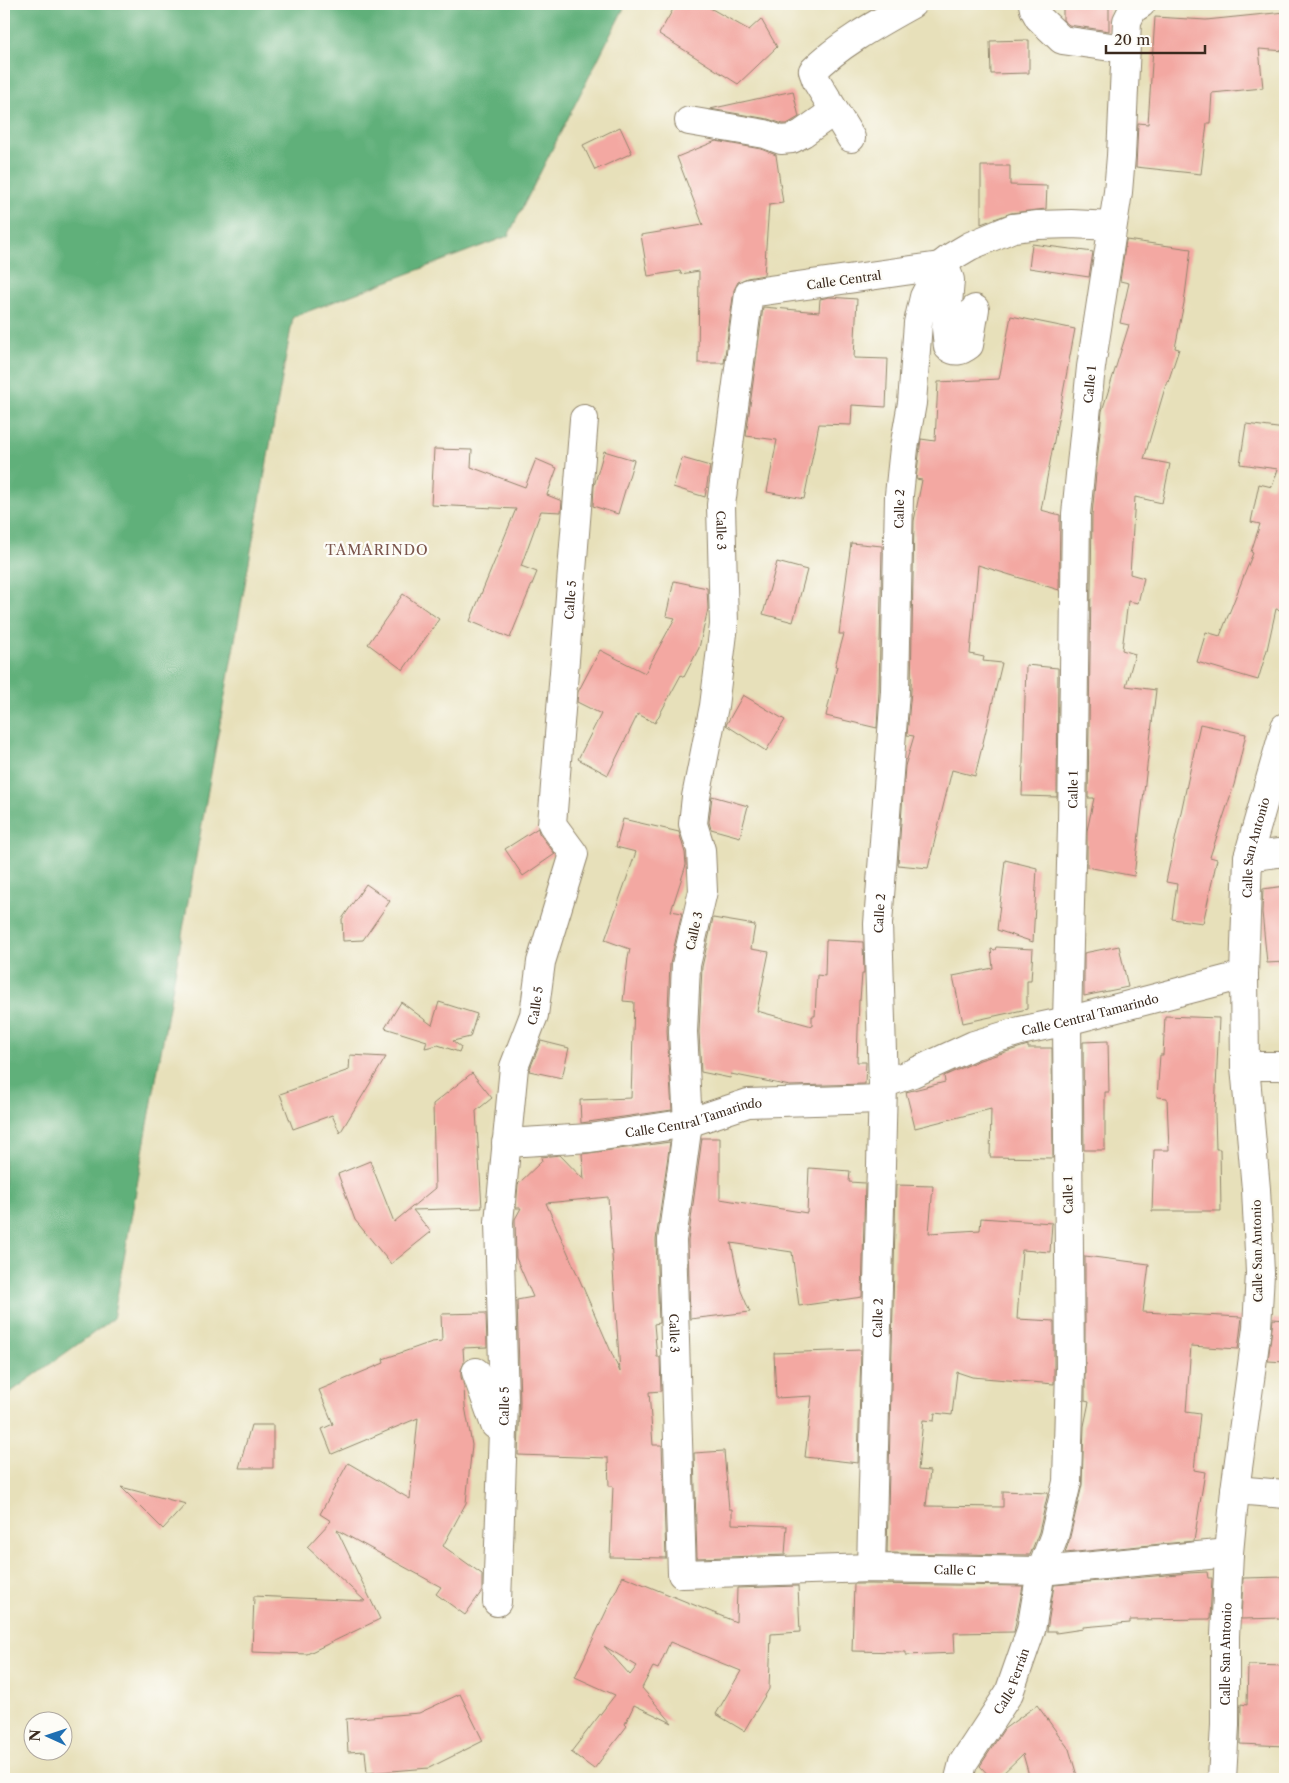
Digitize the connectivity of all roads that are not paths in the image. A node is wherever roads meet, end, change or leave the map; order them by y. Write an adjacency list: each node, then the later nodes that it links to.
1 (912, 4): 5 (street)
2 (1033, 4): 4 (street)
3 (1137, 6): 4 (street, Calle 1)
4 (1125, 49): 8 (street, Calle 1)
5 (834, 111): 6 (street); 7 (street)
6 (689, 121)
7 (851, 138)
8 (1112, 226): 9 (street); 17 (street, Calle 1)
9 (940, 266): 10 (street, Calle Central); 11 (street); 20 (street, Calle 2)
10 (749, 293): 21 (street, Calle 3)
11 (975, 309)
12 (584, 419): 22 (street, Calle 5)
13 (1285, 728): 15 (street, Calle San Antonio)
14 (1285, 852): 15 (street)
15 (1248, 857): 16 (street, Calle San Antonio)
16 (1244, 975): 17 (street, Calle Central Tamarindo); 18 (street, Calle San Antonio)
17 (1067, 1020): 20 (street, Calle Central Tamarindo); 29 (street, Calle 1)
18 (1245, 1066): 19 (street); 25 (street, Calle San Antonio)
19 (1285, 1066)
20 (882, 1092): 21 (street, Calle Central Tamarindo); 28 (street, Calle 2)
21 (688, 1123): 22 (street, Calle Central Tamarindo); 30 (street, Calle 3)
22 (506, 1143): 24 (street, Calle 5)
23 (476, 1372): 24 (street)
24 (504, 1430): 31 (street, Calle 5)
25 (1235, 1490): 26 (street); 27 (street, Calle San Antonio)
26 (1285, 1494)
27 (1229, 1553): 29 (street, Calle C); 33 (street, Calle San Antonio)
28 (871, 1568): 29 (street, Calle C); 30 (street, Calle C)
29 (1040, 1571): 32 (street, Calle Ferrán)
30 (682, 1574)
31 (497, 1602)
32 (959, 1779)
33 (1222, 1779)

